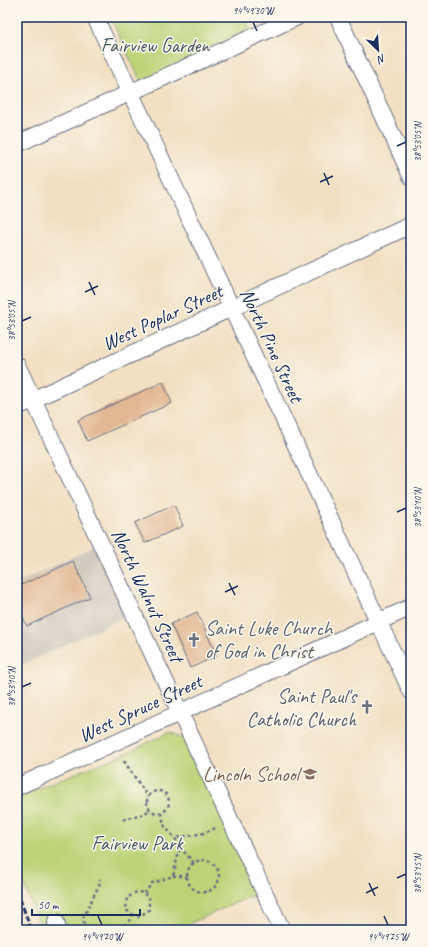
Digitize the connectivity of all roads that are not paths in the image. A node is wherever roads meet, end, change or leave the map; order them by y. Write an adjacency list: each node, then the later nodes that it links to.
1 (96, 17): 4 (street, North Pine Street)
2 (297, 17): 4 (street)
3 (338, 17): 6 (street)
4 (131, 92): 5 (street); 8 (street, North Pine Street)
5 (17, 144)
6 (411, 176)
7 (411, 225): 8 (street, West Poplar Street)
8 (231, 308): 10 (street, West Poplar Street); 13 (street, North Pine Street)
9 (17, 365): 10 (street, North Walnut Street)
10 (33, 400): 11 (street, West Poplar Street); 15 (street, North Walnut Street)
11 (17, 407)
12 (411, 607): 13 (street, West Spruce Street)
13 (378, 622): 14 (street, North Pine Street); 15 (street, West Spruce Street)
14 (411, 691)
15 (180, 713): 16 (street, West Spruce Street); 17 (street, North Walnut Street)
16 (17, 787)
17 (282, 930)

